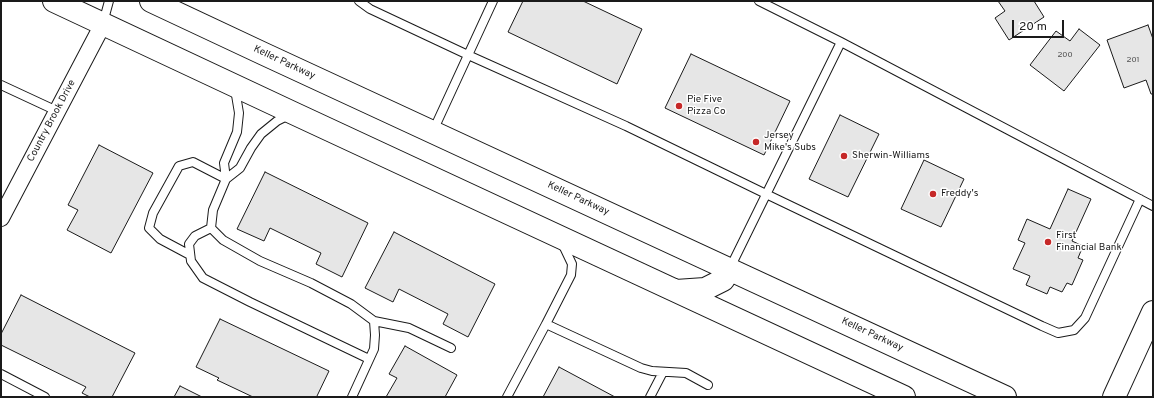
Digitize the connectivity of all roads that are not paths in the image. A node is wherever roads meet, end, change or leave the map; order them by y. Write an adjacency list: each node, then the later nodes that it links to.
1 (54, 1): 7 (main road)
2 (109, 1): 7 (lane)
3 (151, 1): 14 (main road, Keller Parkway)
4 (359, 1): 9 (lane)
5 (493, 1): 9 (lane)
6 (759, 1): 8 (lane)
7 (103, 24): 11 (main road); 12 (street, Country Brook Drive)
8 (841, 42): 16 (lane); 17 (lane)
9 (468, 55): 14 (lane); 16 (lane)
10 (1, 84): 12 (lane)
11 (235, 86): 13 (main road); 15 (lane)
12 (57, 111): 19 (street, Country Brook Drive)
13 (293, 113): 15 (lane); 21 (main road)
14 (433, 132): 23 (main road, Keller Parkway)
15 (226, 179): 20 (lane); 22 (lane)
16 (766, 194): 17 (lane); 23 (lane)
17 (1140, 199): 18 (lane)
18 (1153, 206)
19 (1, 218)
20 (211, 228): 22 (lane); 26 (lane)
21 (559, 237): 24 (main road); 27 (lane)
22 (190, 255): 29 (lane)
23 (730, 269): 24 (main road); 38 (main road, Keller Parkway)
24 (675, 291): 37 (main road)
25 (1153, 312): 39 (main road)
26 (374, 321): 28 (lane); 29 (lane)
27 (546, 324): 30 (lane); 35 (lane)
28 (451, 348)
29 (370, 359): 34 (lane)
30 (663, 372): 32 (lane); 36 (lane)
31 (1, 374): 33 (lane)
32 (708, 385)
33 (45, 397)
34 (352, 397)
35 (507, 397)
36 (650, 397)
37 (904, 397)
38 (1004, 397)
39 (1114, 397)

